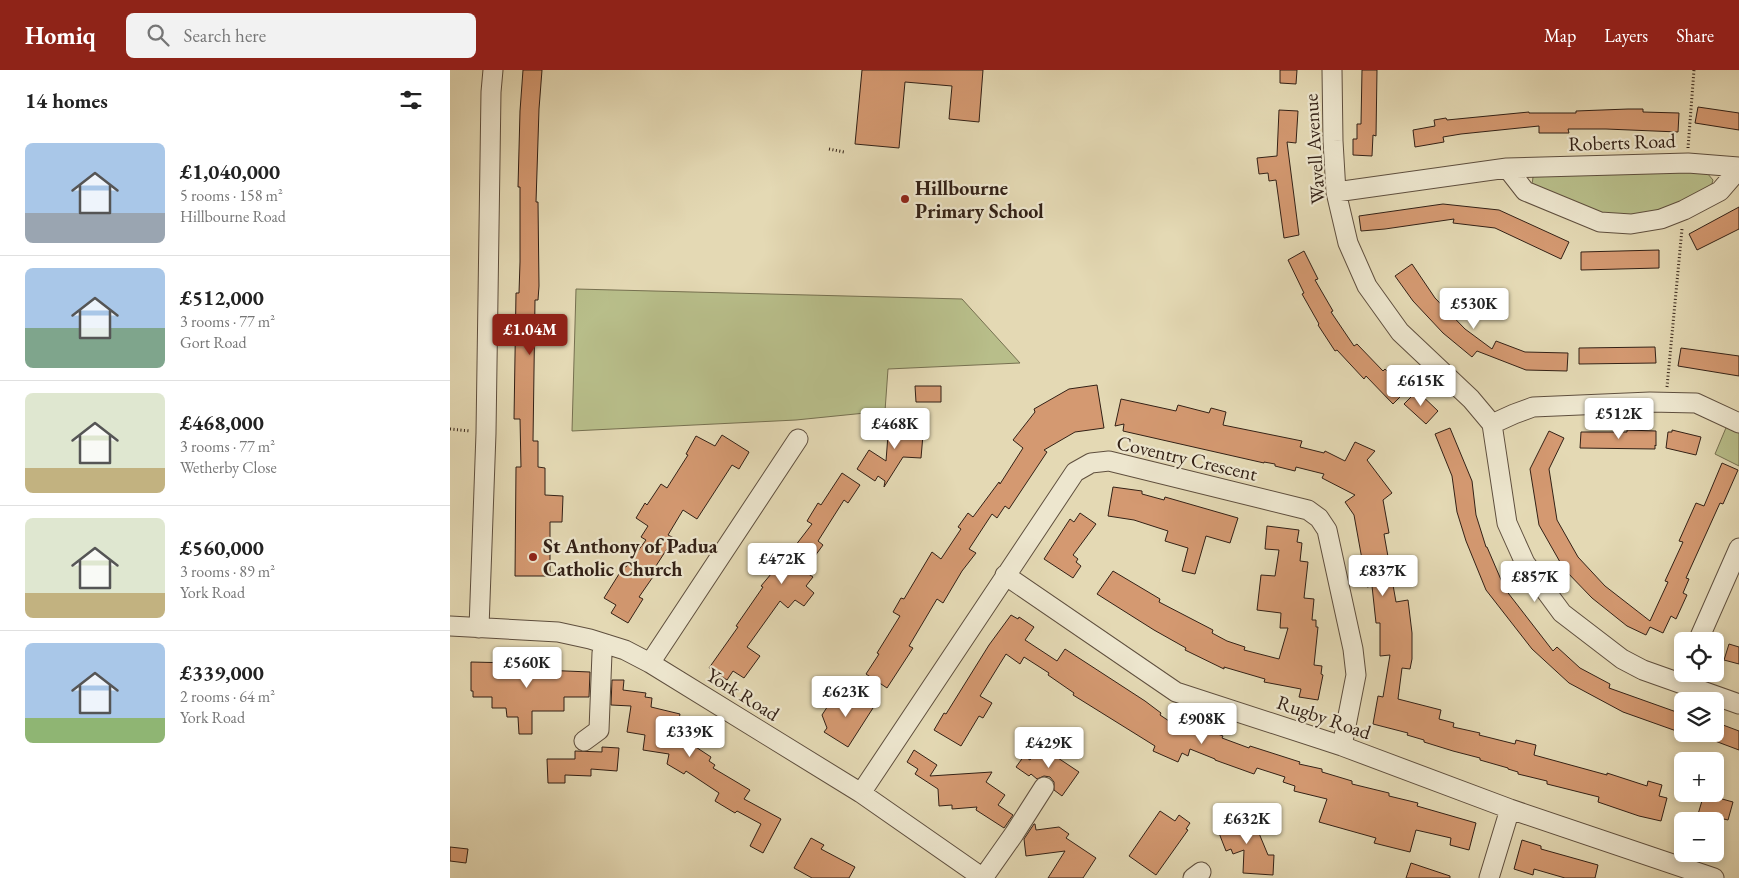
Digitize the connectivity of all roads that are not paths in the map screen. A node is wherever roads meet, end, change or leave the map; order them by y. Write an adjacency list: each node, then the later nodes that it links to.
1 (493, 70): 12 (street)
2 (1332, 70): 5 (street, Wavell Avenue)
3 (1507, 168): 4 (street, Roberts Road); 4 (street, Roberts Road); 5 (street, Roberts Road)
4 (1739, 168)
5 (1336, 192): 7 (street, Wavell Avenue)
6 (1739, 423): 7 (street)
7 (1492, 424): 16 (street)
8 (796, 448): 15 (street)
9 (1739, 548): 13 (street)
10 (1005, 576): 20 (street, Rugby Road); 20 (street, Coventry Crescent); 22 (street, Coventry Crescent)
11 (450, 626): 12 (street, York Road)
12 (479, 628): 14 (street, York Road)
13 (1702, 632)
14 (606, 644): 15 (street, York Road); 19 (street)
15 (650, 663): 22 (street, York Road)
16 (1674, 676)
17 (1691, 682): 18 (street)
18 (1739, 704)
19 (584, 741)
20 (1342, 746): 23 (street, Rugby Road)
21 (1044, 787): 24 (street)
22 (861, 794): 24 (street, York Road)
23 (1510, 809): 25 (street); 26 (street, Rugby Road)
24 (983, 878)
25 (1489, 878)
26 (1714, 878)

